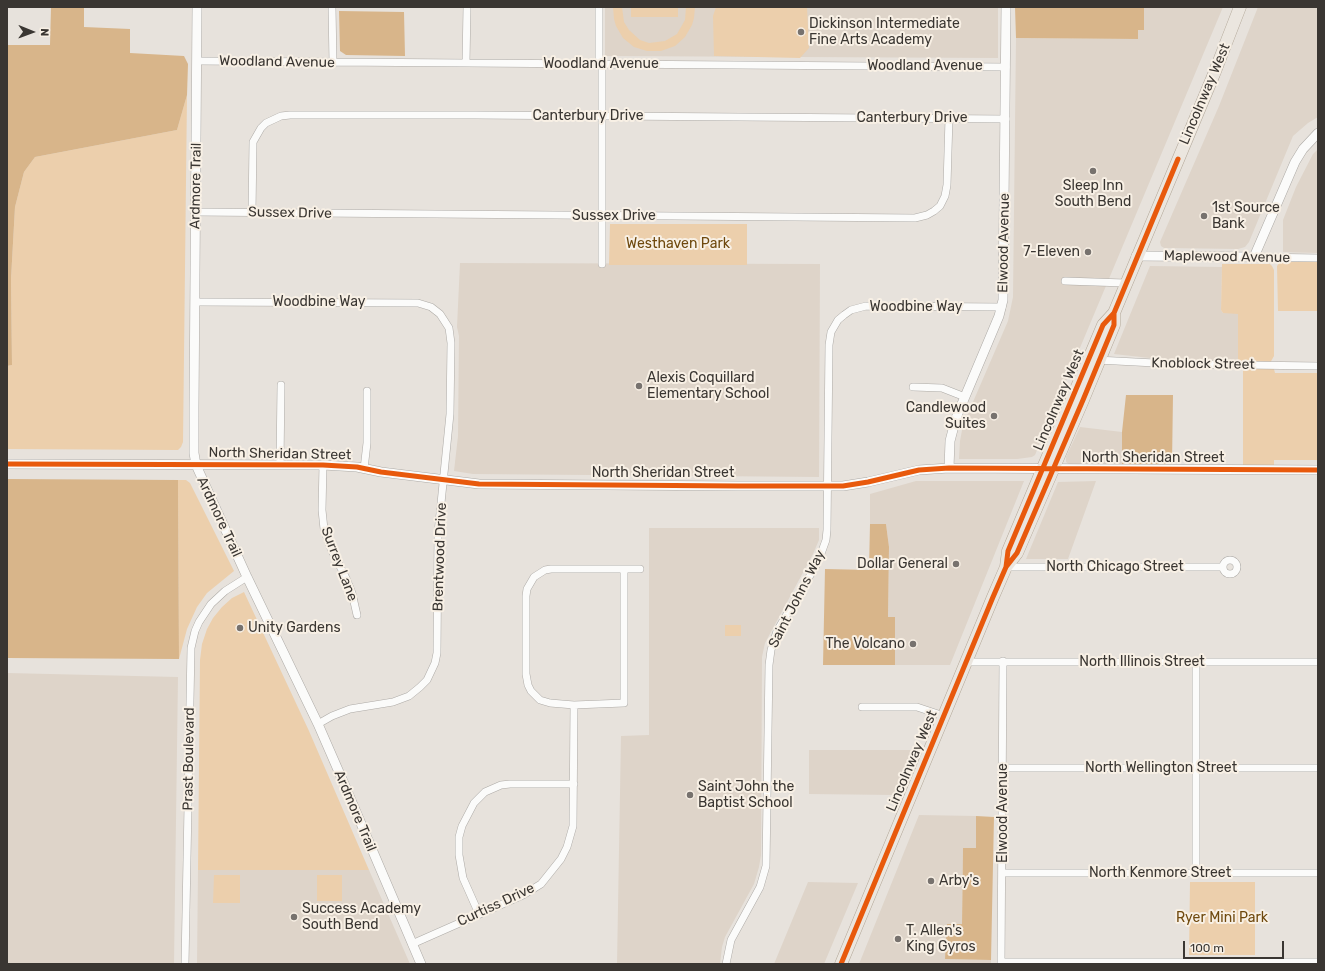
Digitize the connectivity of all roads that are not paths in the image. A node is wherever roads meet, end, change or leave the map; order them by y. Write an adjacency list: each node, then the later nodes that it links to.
1 (197, 7): 7 (street, Ardmore Trail)
2 (332, 7): 8 (street)
3 (466, 7): 9 (street)
4 (599, 7): 10 (street)
5 (1006, 7): 11 (street, Elwood Avenue)
6 (1240, 7): 19 (main road, Lincolnway West)
7 (197, 61): 8 (street, Woodland Avenue); 16 (street, Ardmore Trail)
8 (333, 63): 9 (street, Woodland Avenue)
9 (466, 63): 10 (street, Woodland Avenue)
10 (600, 64): 11 (street, Woodland Avenue); 12 (street)
11 (1006, 67): 14 (street, Elwood Avenue)
12 (603, 116): 13 (street, Canterbury Drive); 17 (street, Canterbury Drive); 18 (street)
13 (949, 118): 14 (street, Canterbury Drive); 18 (street, Sussex Drive)
14 (1006, 119): 26 (street, Elwood Avenue)
15 (1318, 133): 20 (street)
16 (195, 212): 17 (street, Sussex Drive); 25 (street, Ardmore Trail)
17 (252, 213): 18 (street, Sussex Drive)
18 (602, 216): 22 (street)
19 (1136, 256): 20 (street, Maplewood Avenue); 24 (main road, Lincolnway West)
20 (1254, 257): 21 (street, Maplewood Avenue)
21 (1318, 258)
22 (602, 264)
23 (1065, 280): 24 (street)
24 (1125, 283): 29 (main road, Lincolnway West)
25 (195, 302): 27 (street, Woodbine Way); 37 (street, Ardmore Trail)
26 (1002, 307): 28 (street, Woodbine Way); 34 (street, Elwood Avenue)
27 (440, 314): 43 (street, Brentwood Drive)
28 (829, 345): 44 (street, Saint Johns Way)
29 (1094, 360): 30 (street, Knoblock Street); 41 (main road, Lincolnway West)
30 (1318, 366)
31 (281, 385): 36 (street)
32 (912, 387): 34 (street)
33 (367, 391): 40 (street)
34 (965, 397): 39 (street, Elwood Avenue)
35 (7, 464): 37 (street, North Sheridan Street)
36 (280, 464): 37 (street, North Sheridan Street); 38 (street, North Sheridan Street)
37 (196, 465): 49 (street, Ardmore Trail)
38 (324, 465): 40 (street, North Sheridan Street); 50 (street, Surrey Lane)
39 (949, 468): 41 (street, North Sheridan Street); 44 (street, North Sheridan Street)
40 (364, 469): 43 (street, North Sheridan Street)
41 (1048, 470): 42 (street, North Sheridan Street); 45 (main road, Lincolnway West)
42 (1318, 470)
43 (444, 480): 44 (street, North Sheridan Street); 58 (street, Brentwood Drive)
44 (828, 486): 72 (street, Saint Johns Way)
45 (1006, 567): 46 (street, North Chicago Street); 52 (main road, Lincolnway West)
46 (1223, 567)
47 (640, 569): 48 (street)
48 (624, 570): 55 (street); 55 (street)
49 (247, 577): 58 (street, Ardmore Trail); 70 (street, Prast Boulevard)
50 (357, 614)
51 (1003, 661): 52 (street, North Illinois Street); 53 (street, North Illinois Street); 59 (street, Elwood Avenue)
52 (967, 662): 57 (main road, Lincolnway West)
53 (1196, 662): 54 (street, North Illinois Street); 60 (street)
54 (1318, 662)
55 (574, 705): 62 (street, Curtiss Drive)
56 (862, 707): 57 (street)
57 (944, 716): 73 (main road, Lincolnway West)
58 (318, 724): 67 (street, Ardmore Trail)
59 (1003, 768): 60 (street, North Wellington Street); 63 (street, Elwood Avenue)
60 (1196, 768): 61 (street, North Wellington Street); 64 (street)
61 (1318, 768)
62 (574, 784): 66 (street, Curtiss Drive); 66 (street)
63 (1002, 873): 64 (street, North Kenmore Street); 69 (street, Elwood Avenue)
64 (1196, 873): 65 (street, North Kenmore Street)
65 (1318, 873)
66 (479, 914): 67 (street, Curtiss Drive)
67 (412, 944): 71 (street, Ardmore Trail)
68 (1318, 962): 69 (street)
69 (1001, 963)
70 (185, 964)
71 (421, 964)
72 (726, 964)
73 (841, 964)

